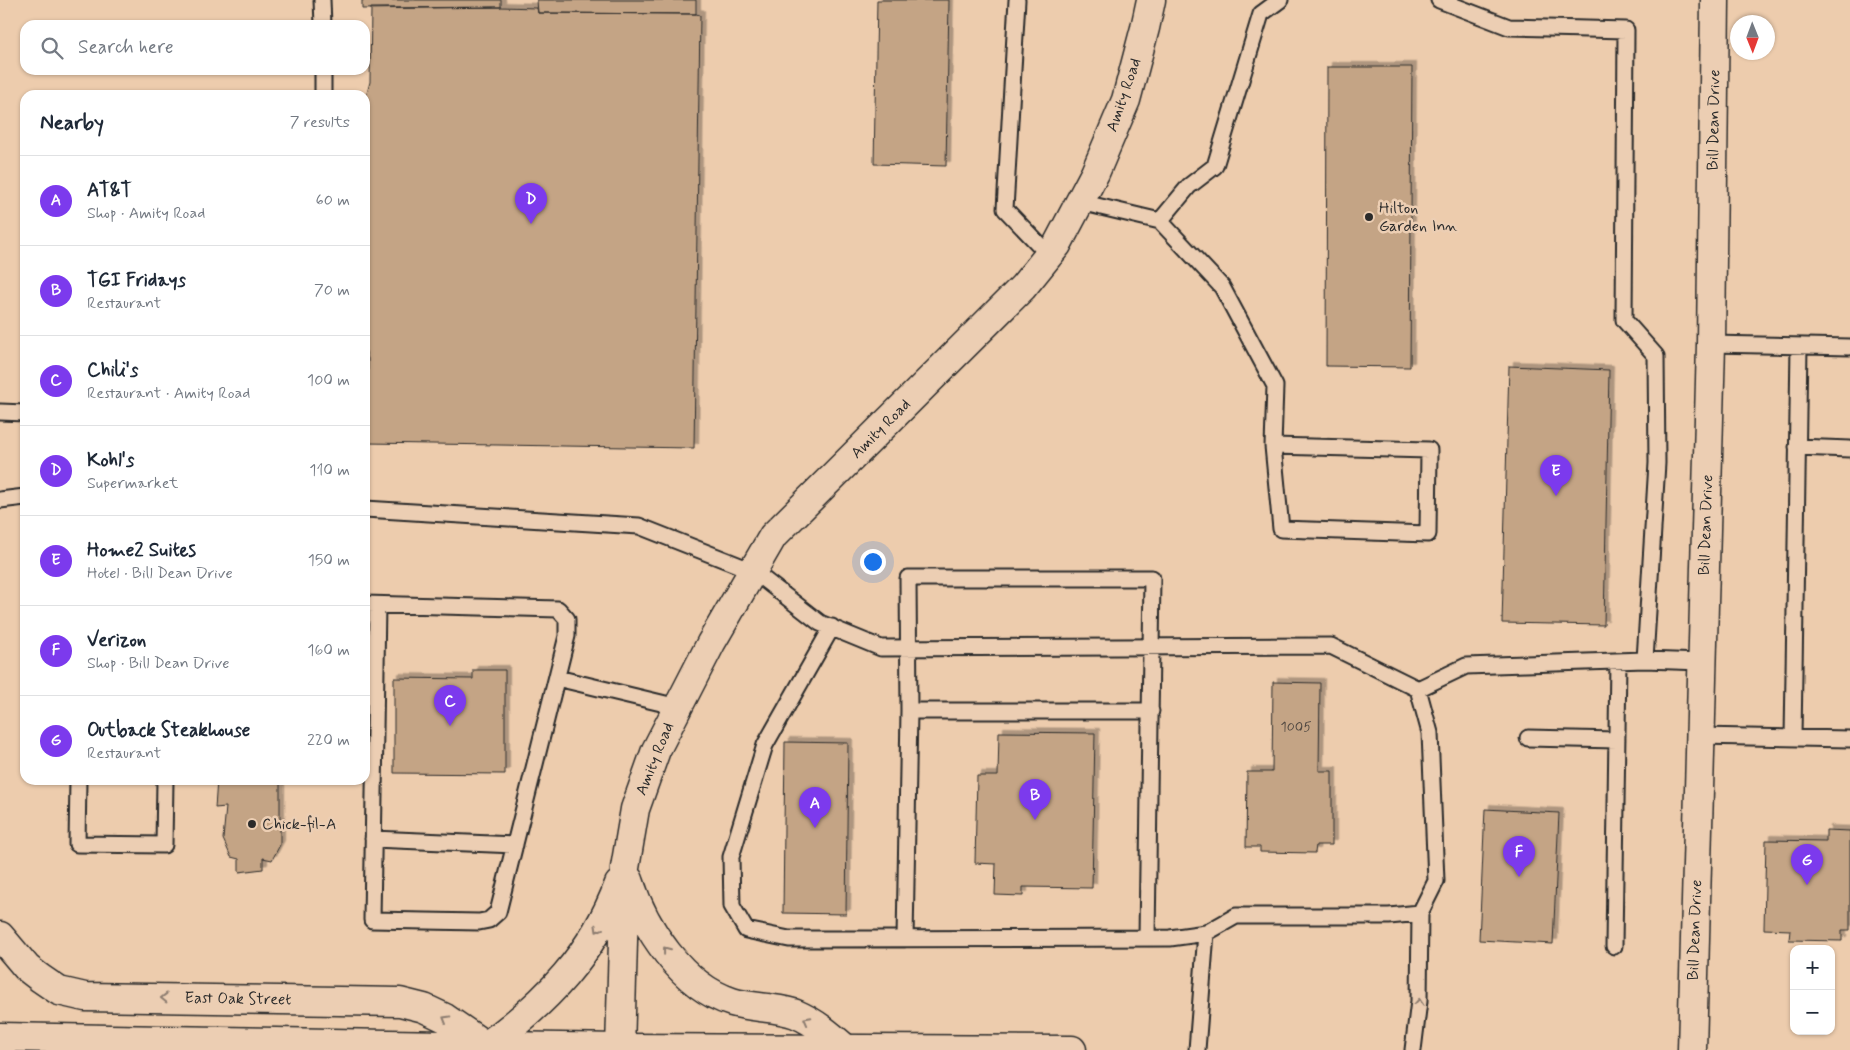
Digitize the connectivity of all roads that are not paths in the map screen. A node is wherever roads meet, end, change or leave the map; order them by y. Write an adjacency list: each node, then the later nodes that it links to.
1 (322, 0): 7 (lane)
2 (1017, 0): 12 (lane)
3 (1151, 0): 10 (main road, Amity Road)
4 (1280, 0): 11 (lane)
5 (1715, 0): 13 (main road, Bill Dean Drive)
6 (1447, 1): 29 (lane)
7 (322, 20)
8 (323, 75): 9 (lane)
9 (323, 90)
10 (1080, 202): 11 (lane); 12 (main road, Amity Road)
11 (1160, 221): 18 (lane)
12 (1049, 255): 24 (main road, Amity Road)
13 (1711, 344): 14 (lane); 31 (main road, Bill Dean Drive)
14 (1799, 346): 15 (lane); 19 (lane)
15 (1850, 347)
16 (0, 412): 17 (lane)
17 (20, 413)
18 (1273, 446): 18 (lane)
19 (1797, 447): 20 (lane); 39 (lane)
20 (1850, 449)
21 (20, 498): 22 (lane)
22 (0, 500)
23 (370, 509): 24 (lane)
24 (753, 571): 26 (lane); 34 (main road, Amity Road)
25 (371, 604): 32 (lane); 44 (lane)
26 (832, 627): 27 (lane); 51 (lane)
27 (908, 647): 28 (lane); 28 (lane); 35 (lane)
28 (1152, 647): 33 (lane); 36 (lane)
29 (1646, 660): 30 (lane); 31 (lane)
30 (1618, 661): 33 (lane); 41 (lane)
31 (1702, 662): 37 (main road, Bill Dean Drive)
32 (557, 678): 34 (lane); 45 (lane)
33 (1418, 689): 47 (lane)
34 (678, 707): 46 (main road, Amity Road)
35 (909, 711): 36 (lane); 51 (lane)
36 (1151, 711): 50 (lane)
37 (1700, 736): 39 (lane); 65 (main road, Bill Dean Drive)
38 (1528, 738): 41 (lane)
39 (1793, 738): 40 (lane)
40 (1850, 739)
41 (1617, 740): 52 (lane)
42 (78, 785): 43 (lane)
43 (165, 785)
44 (373, 839): 45 (lane); 45 (lane)
45 (515, 845)
46 (625, 868): 55 (main road, Amity Road, one-way to 55); 59 (main road, Amity Road); 60 (main road, one-way to 46)
47 (1420, 913): 48 (lane); 64 (lane, one-way to 47)
48 (1206, 933): 50 (lane); 63 (lane)
49 (0, 936): 55 (main road, East Oak Street, one-way to 49)
50 (1147, 938): 51 (lane)
51 (905, 939)
52 (1614, 946)
53 (0, 1037): 54 (main road)
54 (78, 1044): 56 (main road)
55 (486, 1046): 58 (main road); 59 (main road)
56 (300, 1047): 57 (main road)
57 (400, 1047): 58 (main road)
58 (430, 1047)
59 (620, 1049): 60 (main road)
60 (846, 1049): 61 (main road)
61 (942, 1050): 62 (main road)
62 (1072, 1050)
63 (1197, 1050)
64 (1413, 1050)
65 (1692, 1050)

